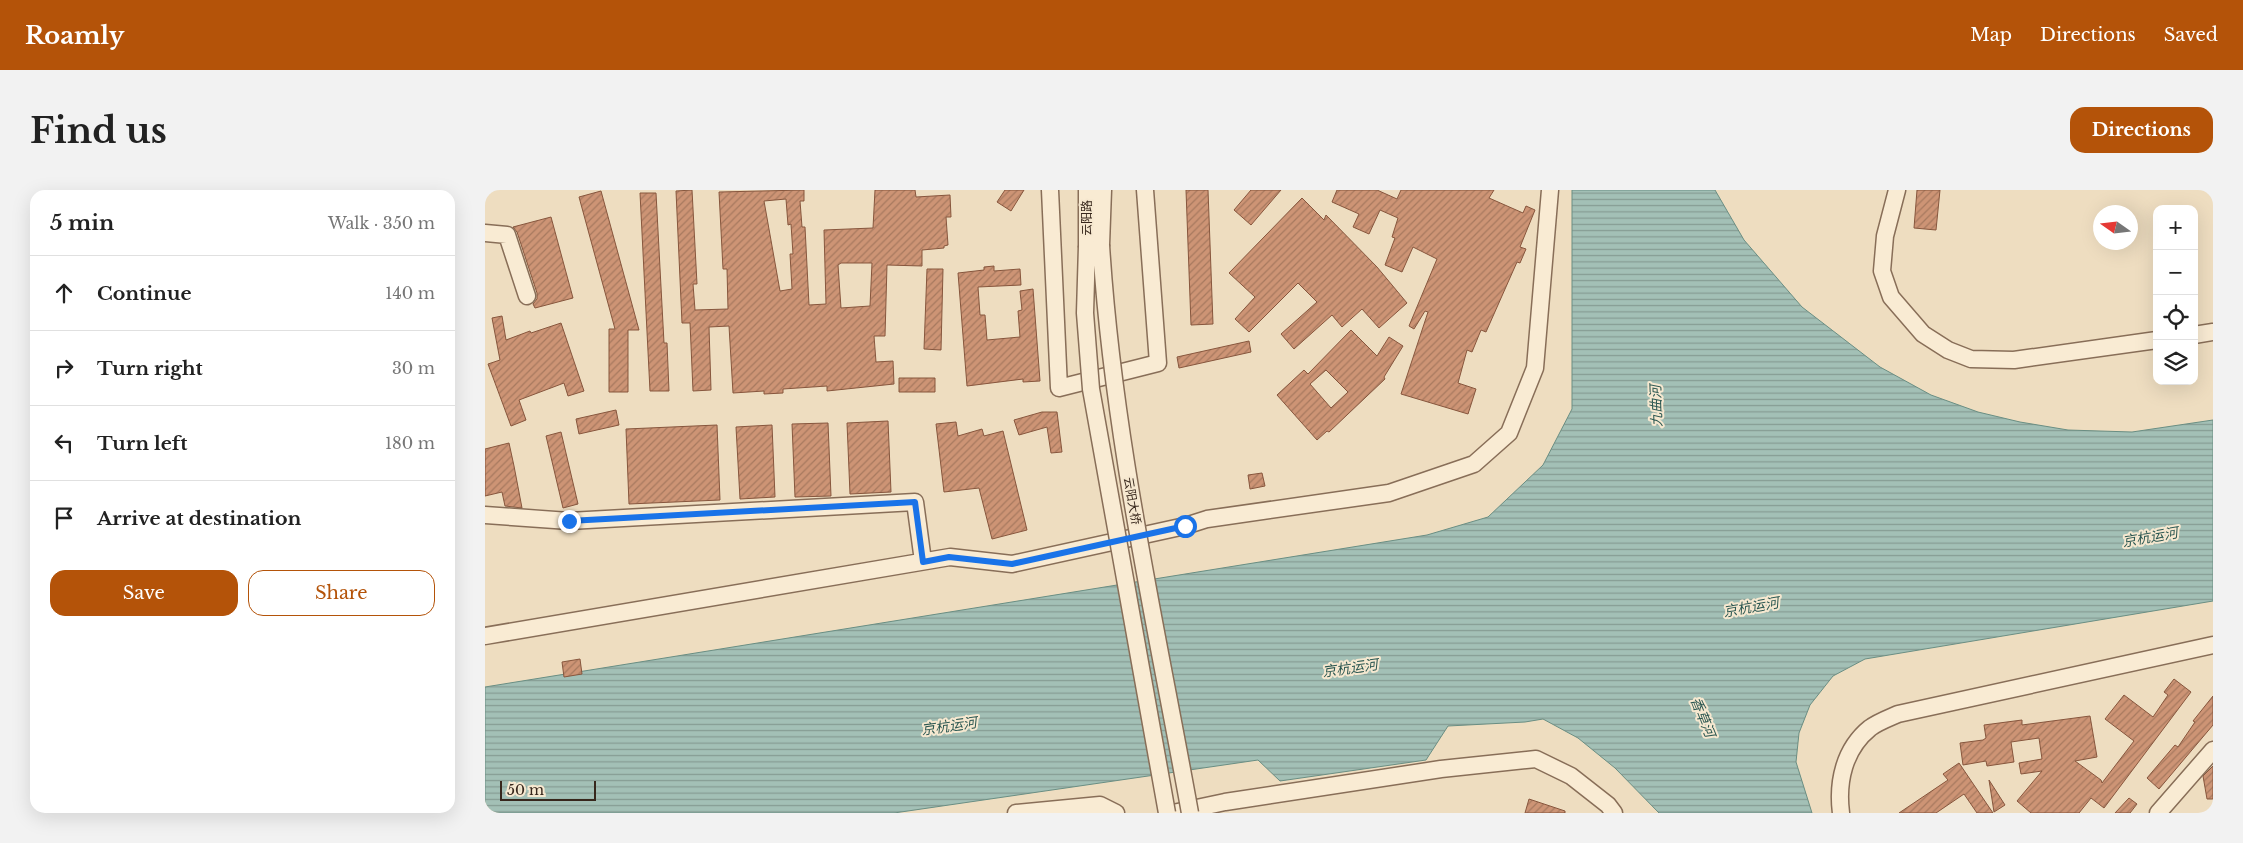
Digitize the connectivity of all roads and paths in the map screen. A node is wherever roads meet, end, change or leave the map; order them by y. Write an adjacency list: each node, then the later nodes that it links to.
1 (1050, 190): 4 (street)
2 (1087, 190): 8 (street, 云阳路)
3 (1103, 190): 8 (street, 云阳路)
4 (1145, 190)
5 (1550, 190): 14 (street)
6 (1897, 190): 12 (street)
7 (485, 234): 9 (street)
8 (1094, 245): 21 (street, 云阳大桥, bridge); 23 (street, 云阳大桥, bridge)
9 (527, 296)
10 (2213, 332): 11 (street)
11 (2198, 334)
12 (2153, 341)
13 (485, 515): 14 (street)
14 (923, 562): 15 (street)
15 (485, 636)
16 (2213, 645): 25 (street)
17 (2213, 750): 26 (street)
18 (1226, 808): 22 (street); 24 (street)
19 (1016, 813): 20 (street)
20 (1116, 813)
21 (1167, 813)
22 (1173, 813)
23 (1190, 813)
24 (1614, 813)
25 (1841, 813)
26 (2158, 813)

